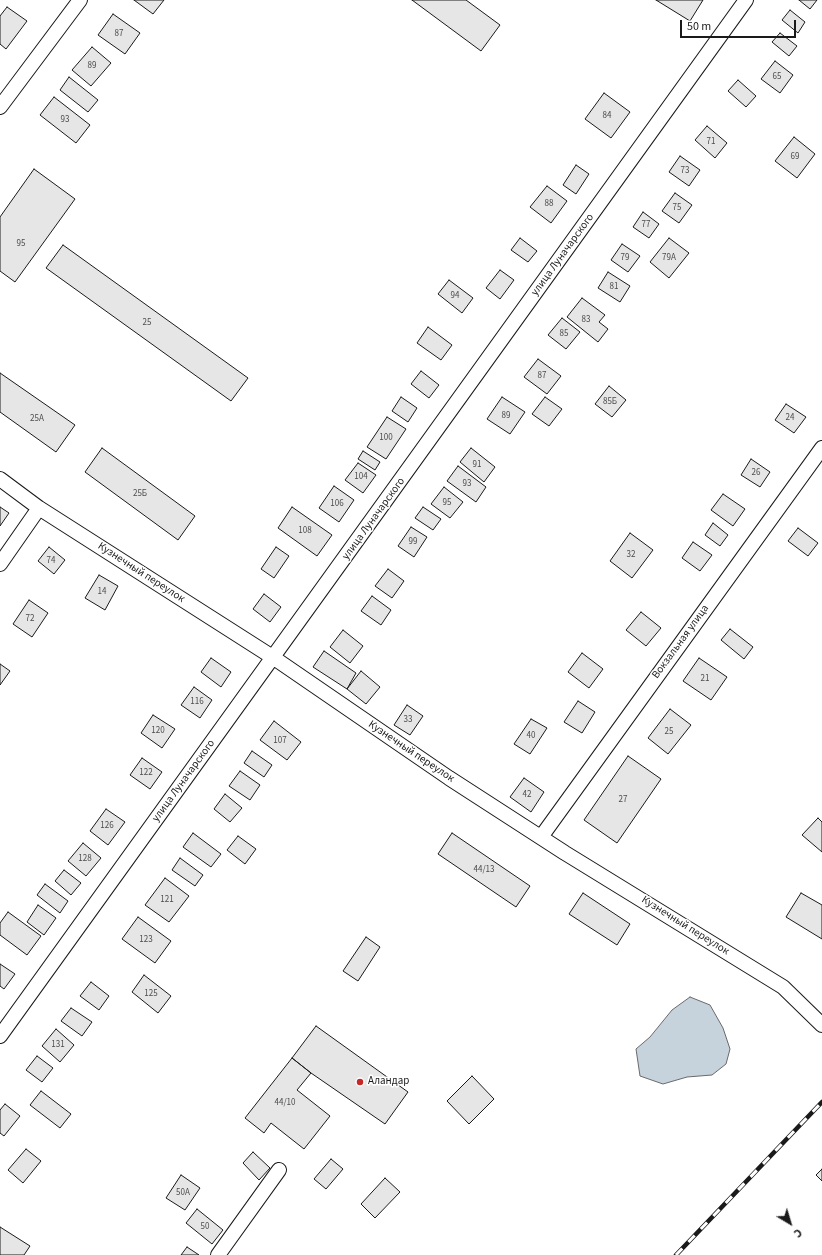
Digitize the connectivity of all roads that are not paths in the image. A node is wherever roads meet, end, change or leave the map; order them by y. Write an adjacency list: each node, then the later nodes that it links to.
1 (80, 0): 3 (street)
2 (746, 0): 8 (street, улица Луначарского)
3 (0, 107)
4 (822, 448): 9 (street, Вокзальная улица)
5 (0, 479): 6 (street, Кузнечный переулок)
6 (39, 508): 7 (street); 8 (street, Кузнечный переулок)
7 (0, 564)
8 (274, 658): 9 (street, Кузнечный переулок); 11 (street, улица Луначарского)
9 (540, 837): 10 (street, Кузнечный переулок)
10 (822, 1025)
11 (0, 1036)
12 (279, 1170): 13 (street)
13 (218, 1255)

